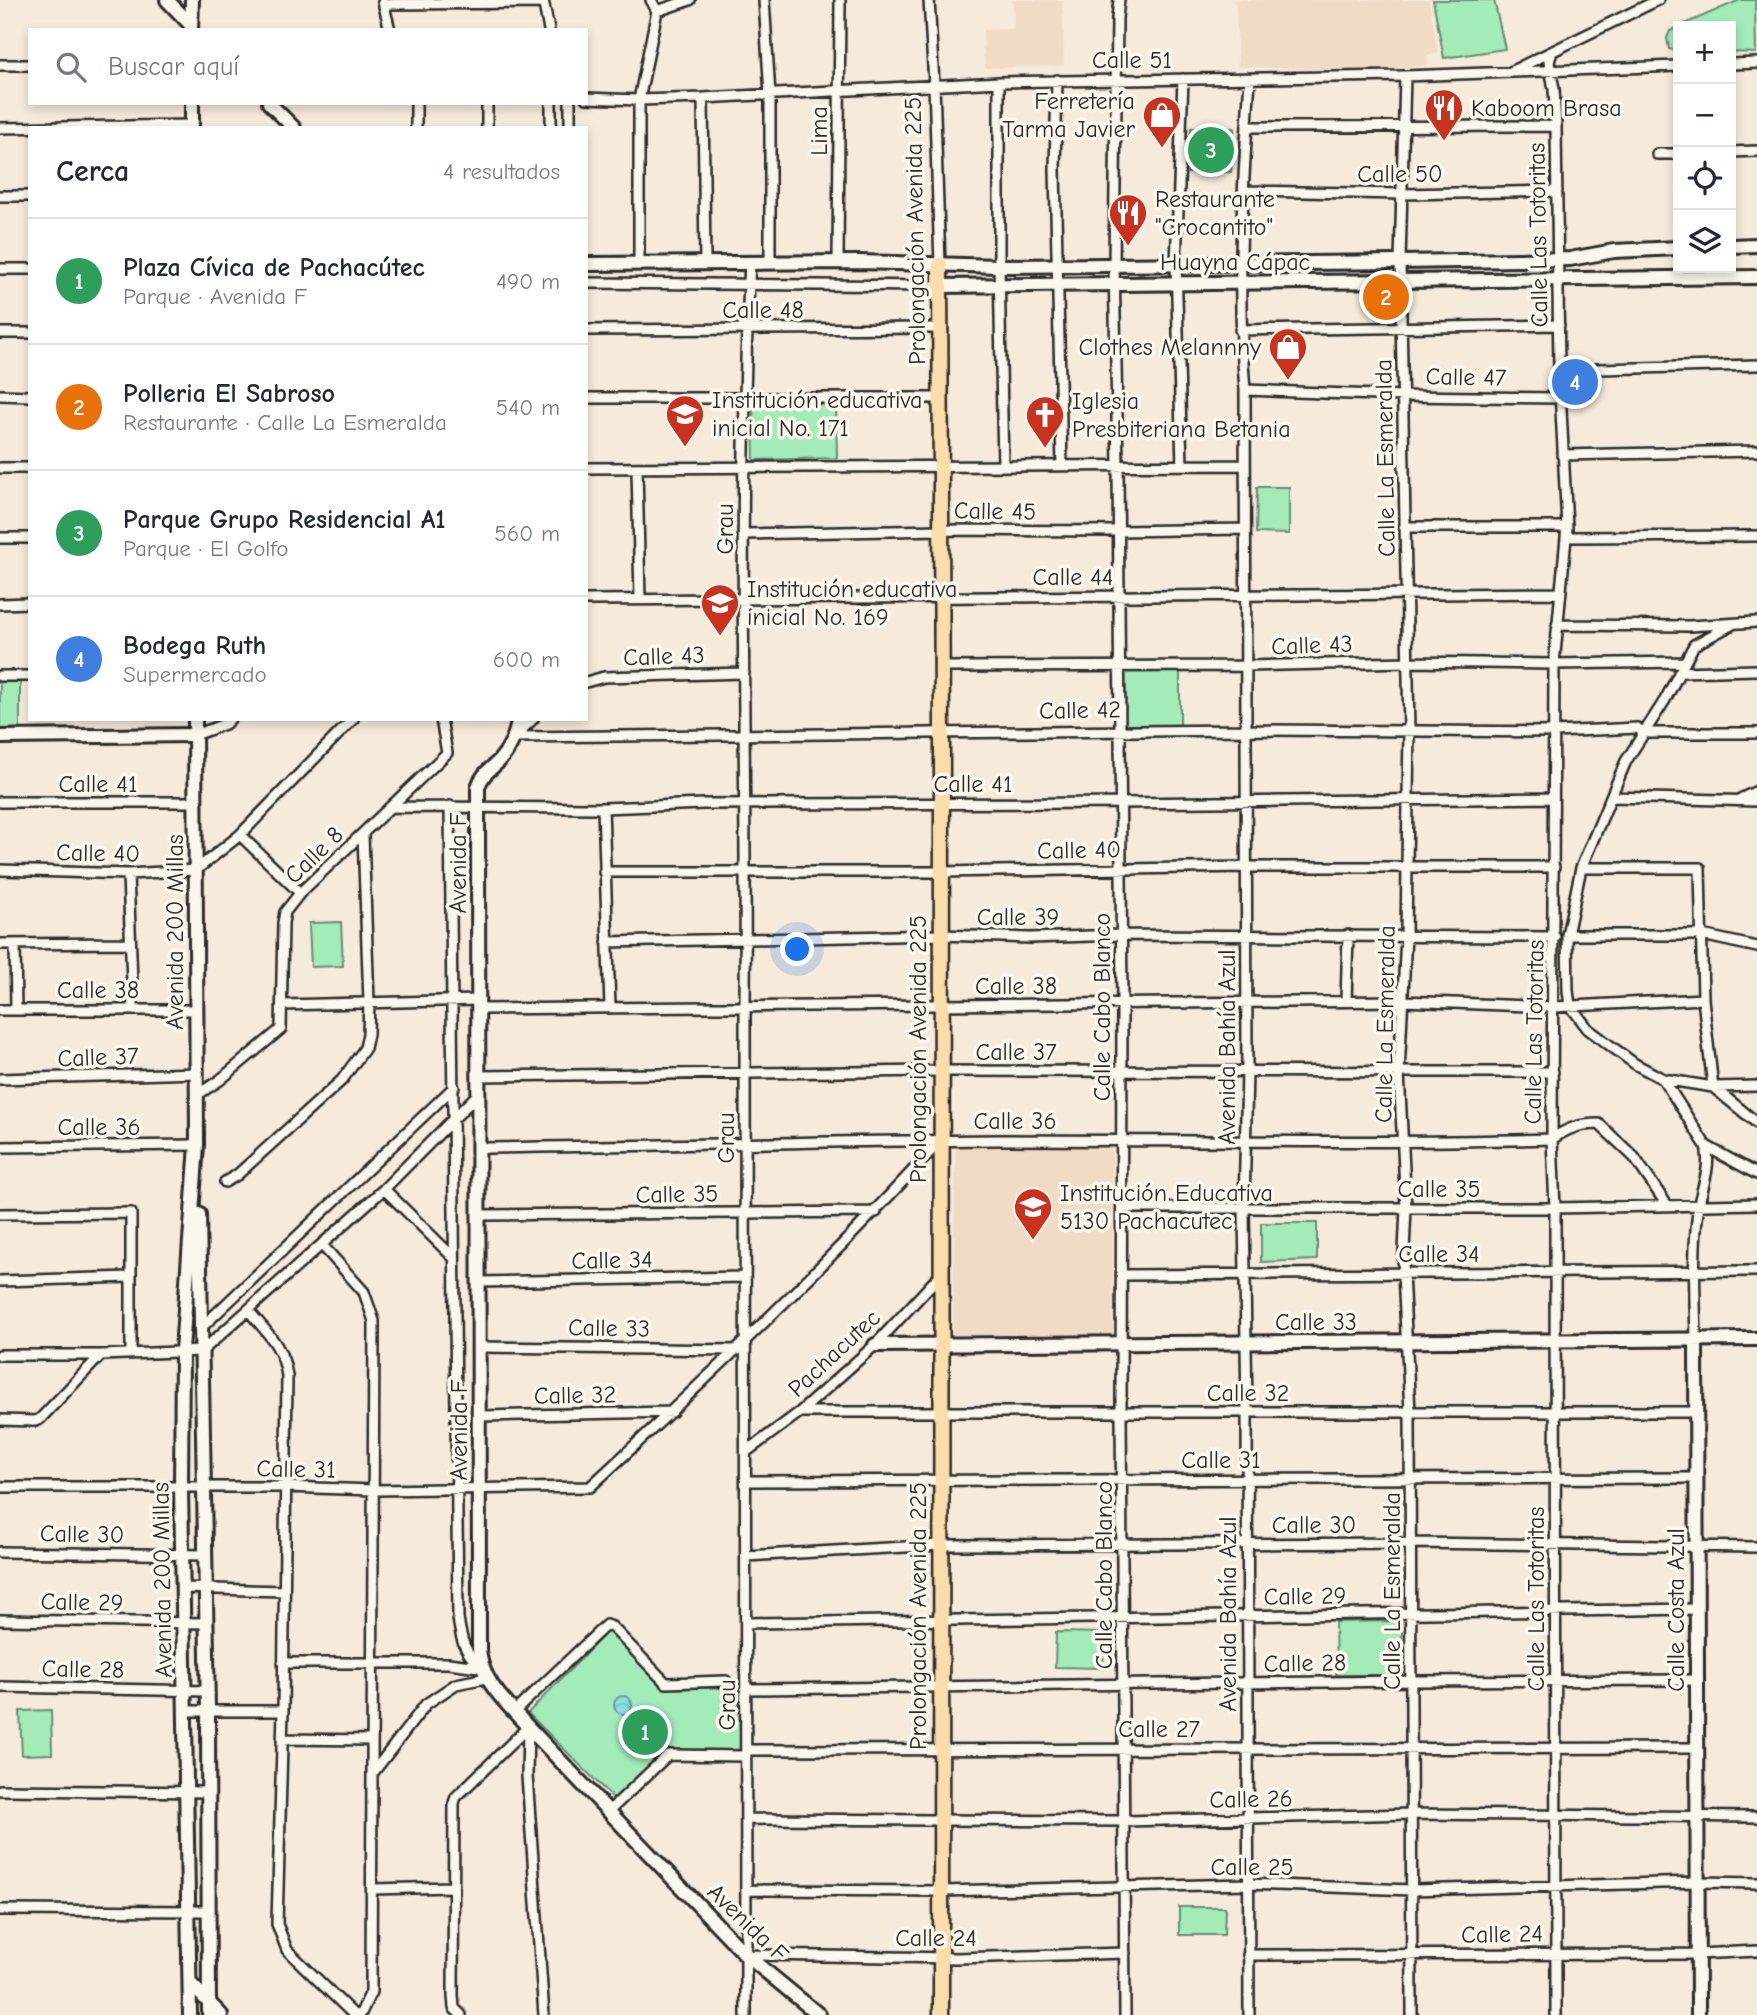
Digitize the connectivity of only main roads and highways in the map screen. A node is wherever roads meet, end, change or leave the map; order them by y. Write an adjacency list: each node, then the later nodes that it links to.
1 (167, 0): 3 (main road)
2 (191, 0): 3 (main road)
3 (193, 28)
4 (192, 105): 6 (main road)
5 (271, 105): 7 (main road)
6 (192, 126)
7 (292, 126)
8 (1757, 245): 9 (main road)
9 (1736, 246)
10 (1673, 248): 12 (main road, Huayna Cápac)
11 (588, 264): 12 (main road, Huayna Cápac)
12 (940, 265): 14 (main road, Prolongación Avenida 225)
13 (1757, 278): 14 (main road, Huayna Cápac)
14 (940, 286): 22 (main road, Prolongación Avenida 225)
15 (195, 721): 17 (main road, Avenida 200 Millas)
16 (517, 721): 28 (main road, Avenida F)
17 (195, 735): 18 (main road); 19 (main road, Avenida 200 Millas)
18 (0, 737)
19 (197, 1145): 24 (main road, Avenida 200 Millas); 25 (main road, Avenida 200 Millas)
20 (1757, 1339): 21 (main road, Calle 33)
21 (1696, 1340): 22 (main road, Calle 33); 30 (main road, Calle Costa Azul)
22 (941, 1344): 23 (main road, Calle 33); 29 (main road, Prolongación Avenida 225)
23 (875, 1345)
24 (190, 1983): 25 (main road); 26 (main road, Avenida 200 Millas)
25 (209, 2009): 27 (main road)
26 (190, 2015)
27 (221, 2015)
28 (818, 2015)
29 (942, 2015)
30 (1698, 2015)

